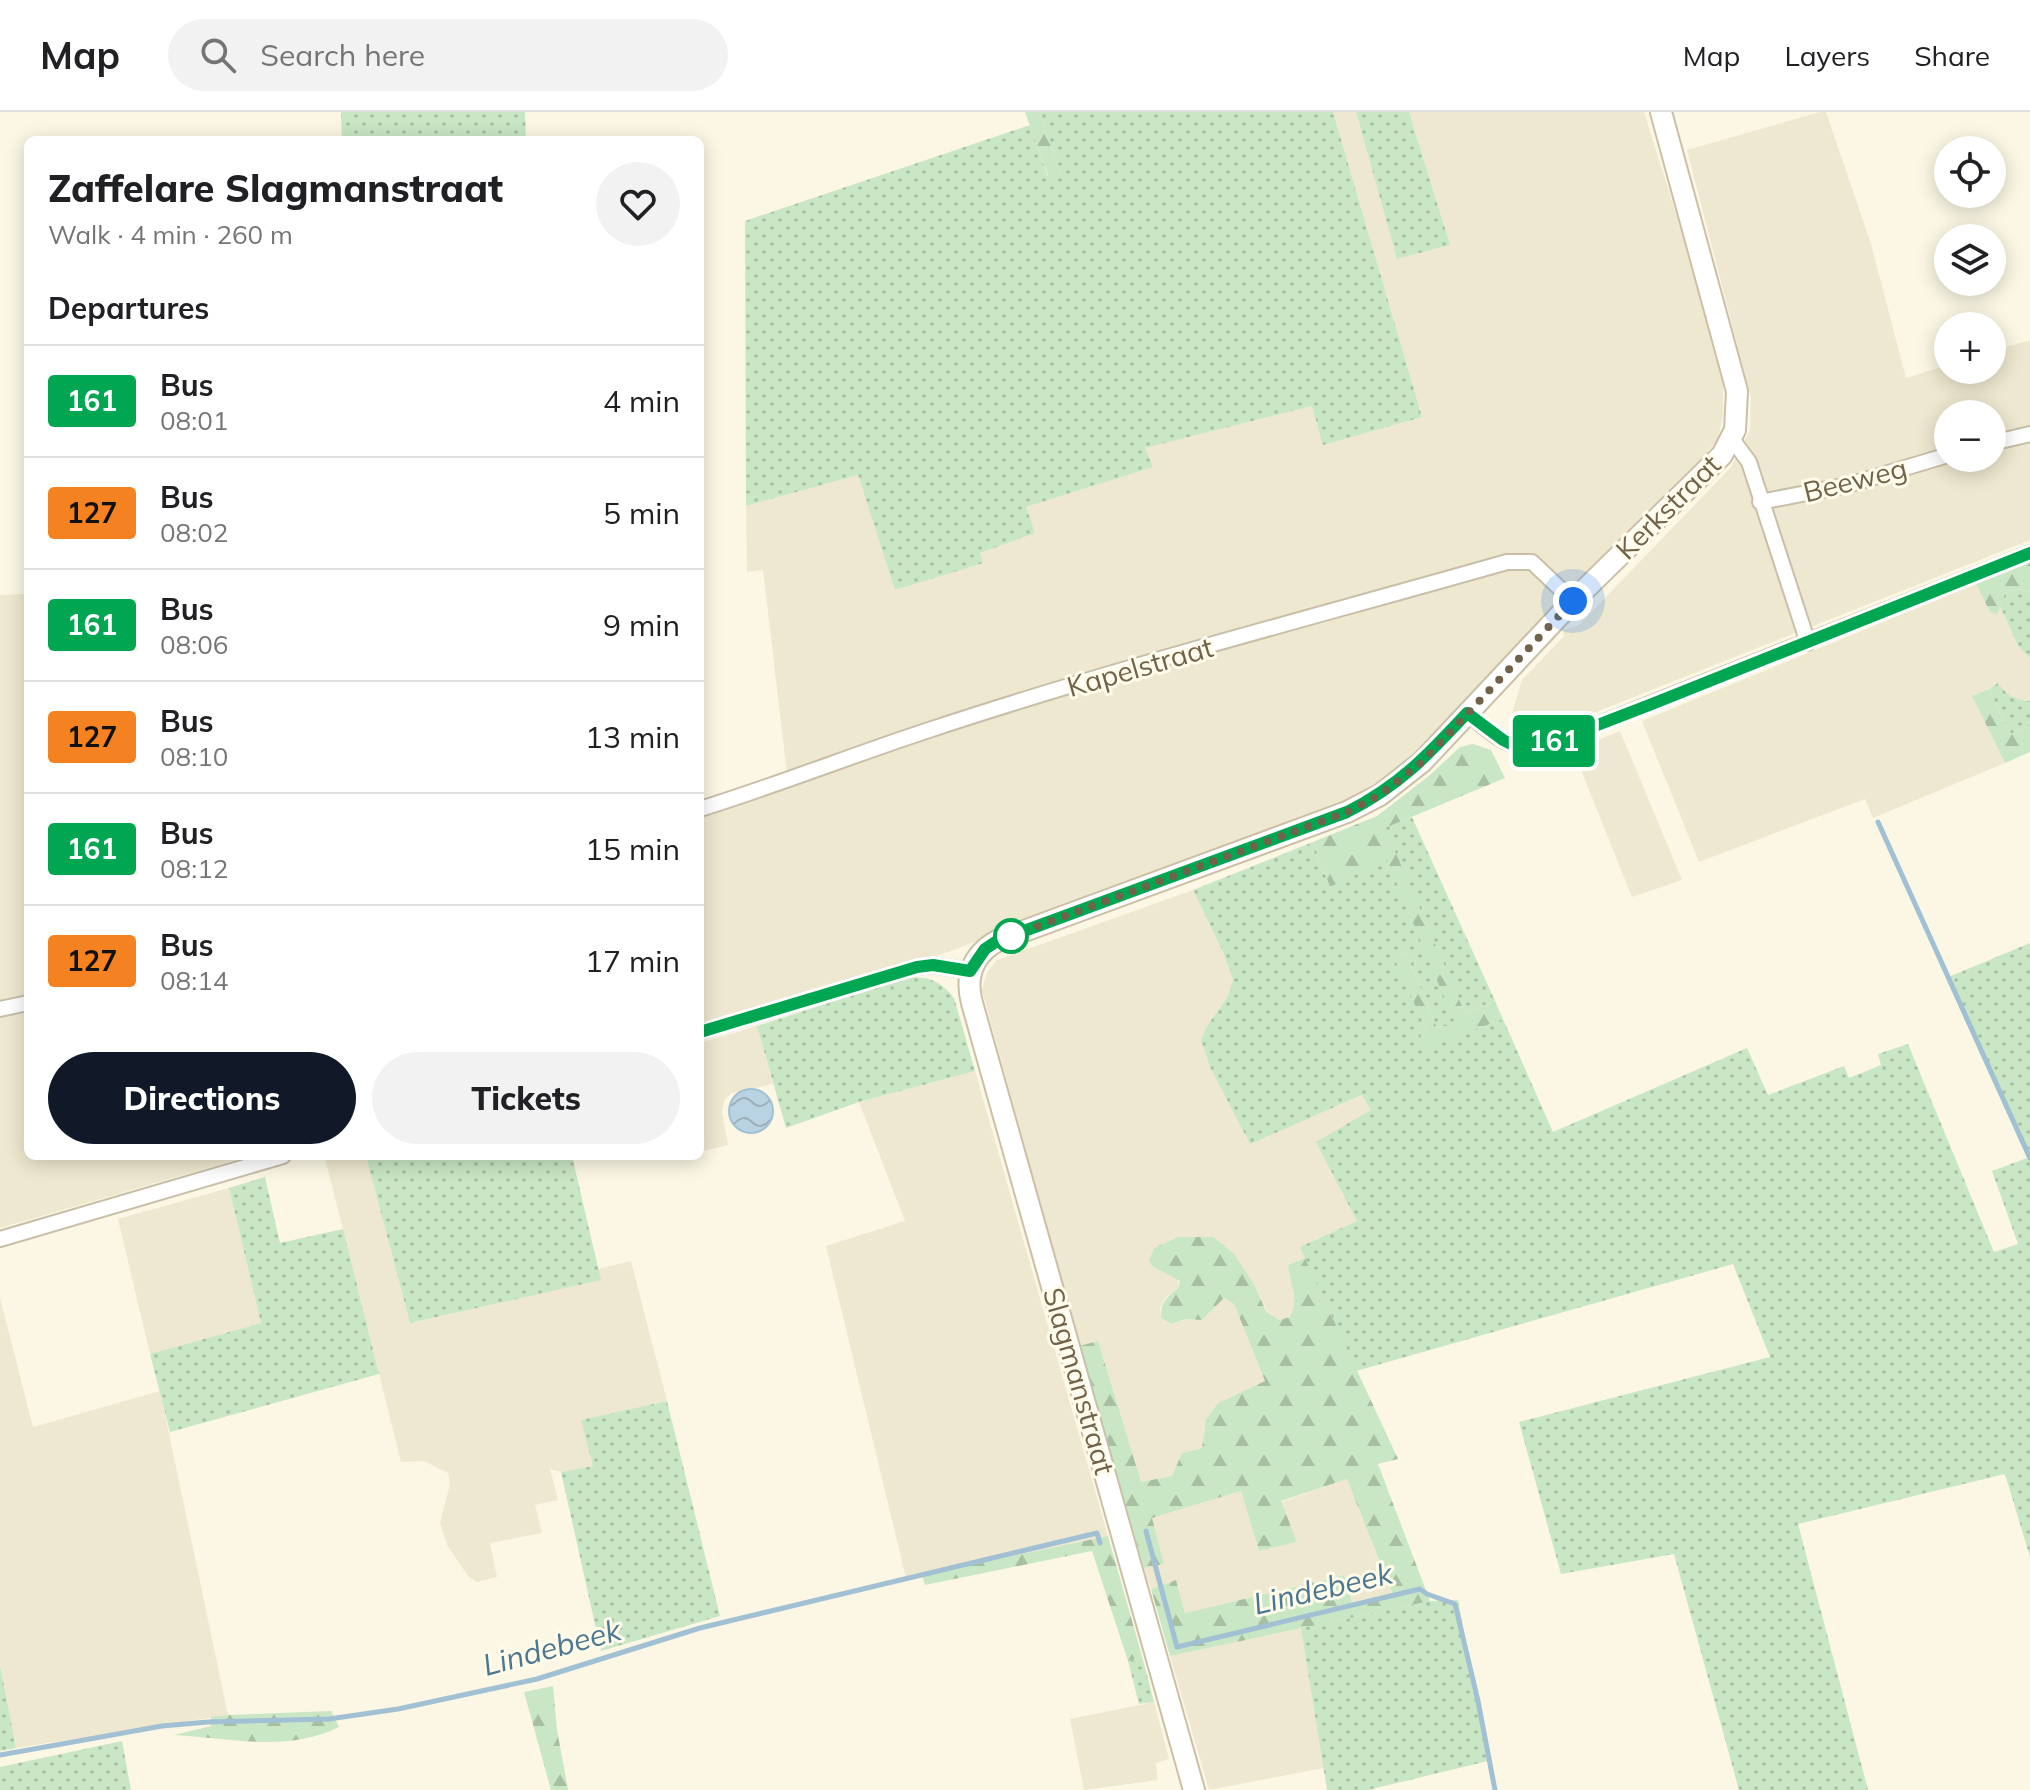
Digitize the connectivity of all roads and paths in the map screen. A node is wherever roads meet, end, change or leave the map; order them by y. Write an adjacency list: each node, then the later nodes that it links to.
1 (1661, 112): 3 (main road, Kerkstraat)
2 (2030, 434): 4 (street)
3 (1732, 439): 6 (street); 8 (main road, Kerkstraat)
4 (2006, 440)
5 (1934, 459): 6 (street, Beeweg)
6 (1760, 502): 9 (street)
7 (2030, 553): 9 (street)
8 (1573, 601): 10 (main road, Kerkstraat); 11 (street, Kapelstraat)
9 (1808, 643): 10 (street)
10 (1467, 713): 12 (main road, Kerkstraat)
11 (704, 808)
12 (970, 971): 15 (street); 18 (main road, Slagmanstraat)
13 (24, 1004): 14 (street)
14 (0, 1009)
15 (704, 1031)
16 (269, 1160): 17 (street)
17 (0, 1239)
18 (1194, 1790)

